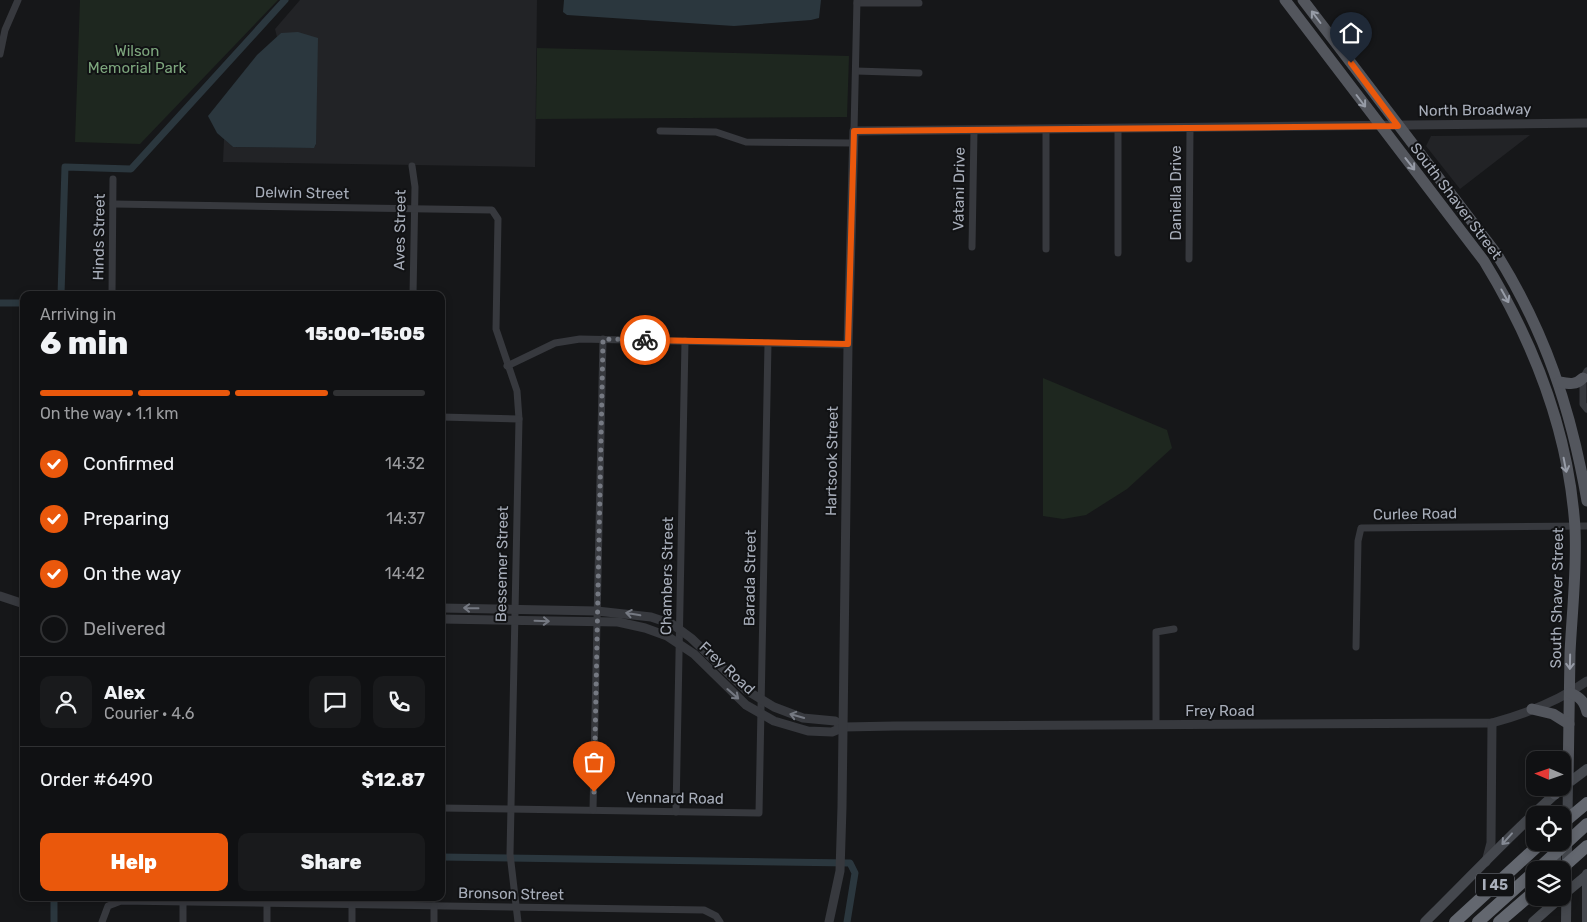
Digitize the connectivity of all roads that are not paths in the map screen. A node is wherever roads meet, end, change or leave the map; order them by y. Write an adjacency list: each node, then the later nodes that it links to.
1 (18, 0): 6 (street)
2 (1285, 0): 10 (main road, South Shaver Street, one-way to 10)
3 (1303, 0): 11 (main road, South Shaver Street, one-way to 3)
4 (857, 2): 5 (street); 7 (street, Hartsook Street)
5 (919, 3)
6 (0, 54)
7 (856, 71): 8 (street); 17 (street, Hartsook Street)
8 (919, 73)
9 (1587, 123): 11 (street, North Broadway)
10 (1380, 126): 11 (street, North Broadway); 12 (street, North Broadway); 25 (main road, South Shaver Street, one-way to 25)
11 (1398, 126): 24 (main road, South Shaver Street)
12 (1190, 128): 13 (street, North Broadway); 29 (street, Daniella Drive)
13 (1118, 129): 15 (street, North Broadway); 28 (street)
14 (974, 130): 15 (street, North Broadway); 17 (street, North Broadway); 26 (street, Vatani Drive)
15 (1046, 130): 27 (street)
16 (660, 131): 18 (street)
17 (854, 131): 18 (street, Hartsook Street)
18 (853, 143): 37 (street, Hartsook Street)
19 (412, 166): 22 (street, Aves Street)
20 (113, 179): 21 (street, Hinds Street)
21 (113, 204): 22 (street, Delwin Street); 30 (street, Hinds Street)
22 (414, 209): 23 (street, Delwin Street); 31 (street, Aves Street)
23 (492, 210): 38 (street, Bessemer Street)
24 (1471, 220): 25 (main road); 32 (main road, South Shaver Street)
25 (1459, 228): 33 (main road, South Shaver Street, one-way to 33)
26 (972, 247)
27 (1046, 249)
28 (1118, 253)
29 (1190, 259)
30 (112, 291)
31 (413, 291)
32 (1535, 322): 33 (main road); 40 (main road, South Shaver Street)
33 (1521, 328): 45 (main road, South Shaver Street)
34 (603, 339): 35 (street); 38 (street); 53 (street)
35 (685, 341): 36 (street); 58 (street, Chambers Street)
36 (768, 343): 37 (street); 63 (street, Barada Street)
37 (848, 344): 70 (street, Hartsook Street)
38 (507, 366): 43 (street, Bessemer Street)
39 (1585, 374): 40 (main road); 41 (street)
40 (1560, 382): 44 (main road, South Shaver Street)
41 (1587, 409)
42 (445, 417): 43 (street)
43 (519, 418): 52 (street, Bessemer Street)
44 (1574, 437): 45 (main road); 46 (main road, South Shaver Street)
45 (1560, 440): 48 (main road, South Shaver Street, one-way to 48)
46 (1587, 501)
47 (1587, 526): 48 (street, Curlee Road)
48 (1575, 527): 60 (street, Curlee Road); 62 (main road, South Shaver Street, one-way to 62)
49 (0, 596): 50 (street)
50 (20, 603)
51 (445, 608): 52 (street, Frey Road, one-way to 51)
52 (515, 609): 53 (street, Frey Road); 55 (street, Bessemer Street)
53 (598, 610): 56 (street); 58 (street, Frey Road, one-way to 53)
54 (445, 619): 55 (street, Frey Road)
55 (515, 620): 56 (street, Frey Road, one-way to 56); 79 (street, Bessemer Street)
56 (597, 622): 59 (street, Frey Road); 80 (street)
57 (1174, 629): 69 (street)
58 (680, 630): 59 (street, Chambers Street); 63 (street, Frey Road)
59 (679, 645): 66 (street, Frey Road, one-way to 66); 81 (street, Chambers Street)
60 (1356, 647)
61 (1587, 681): 62 (street, Frey Road)
62 (1570, 693): 64 (street, Frey Road); 65 (main road); 68 (main road, South Shaver Street)
63 (761, 699): 66 (street, Barada Street); 70 (street, Frey Road, one-way to 63)
64 (1532, 710): 67 (street, Frey Road); 68 (main road)
65 (1587, 712)
66 (761, 715): 70 (street, Frey Road); 82 (street, Barada Street)
67 (1492, 723): 69 (street, Frey Road); 91 (street)
68 (1569, 724): 71 (main road, South Shaver Street)
69 (1156, 726): 70 (street, Frey Road)
70 (844, 727): 115 (street, Hartsook Street)
71 (1569, 751)
72 (1587, 769): 73 (main road)
73 (1571, 781)
74 (1553, 796): 77 (main road)
75 (1561, 796): 89 (main road, South Shaver Street)
76 (1587, 803): 83 (highway, bridge)
77 (1544, 806)
78 (445, 808): 79 (street, Vennard Road)
79 (512, 809): 80 (street, Vennard Road); 105 (street, Bessemer Street)
80 (594, 810): 81 (street, Vennard Road)
81 (676, 812): 82 (street, Vennard Road)
82 (759, 813)
83 (1571, 816)
84 (1587, 824): 88 (highway, bridge)
85 (1526, 825): 91 (main road, one-way to 91)
86 (1587, 846): 90 (highway, bridge)
87 (1532, 851): 117 (highway, I 45)
88 (1546, 861)
89 (1562, 861)
90 (1570, 861)
91 (1486, 863): 116 (main road)
92 (1587, 875): 94 (main road); 107 (main road)
93 (1526, 879): 118 (highway, I 45)
94 (1571, 888)
95 (1526, 900): 119 (highway, I 45)
96 (120, 901): 108 (street, Bronson Street)
97 (183, 901): 109 (street)
98 (204, 901): 99 (street, Bronson Street)
99 (267, 904): 100 (street, Bronson Street); 110 (street)
100 (352, 905): 101 (street, Bronson Street); 111 (street)
101 (434, 906): 105 (street, Bronson Street); 112 (street)
102 (1548, 906): 106 (main road)
103 (1551, 906): 106 (main road)
104 (1564, 906): 121 (main road, South Shaver Street)
105 (516, 907): 113 (street, Bessemer Street); 114 (street, Bronson Street)
106 (1546, 911): 120 (main road)
107 (1587, 912): 122 (main road)
108 (102, 922)
109 (183, 922)
110 (267, 922)
111 (352, 922)
112 (434, 922)
113 (518, 922)
114 (720, 922)
115 (829, 922)
116 (1425, 922)
117 (1455, 922)
118 (1478, 922)
119 (1499, 922)
120 (1533, 922)
121 (1566, 922)
122 (1586, 922)

